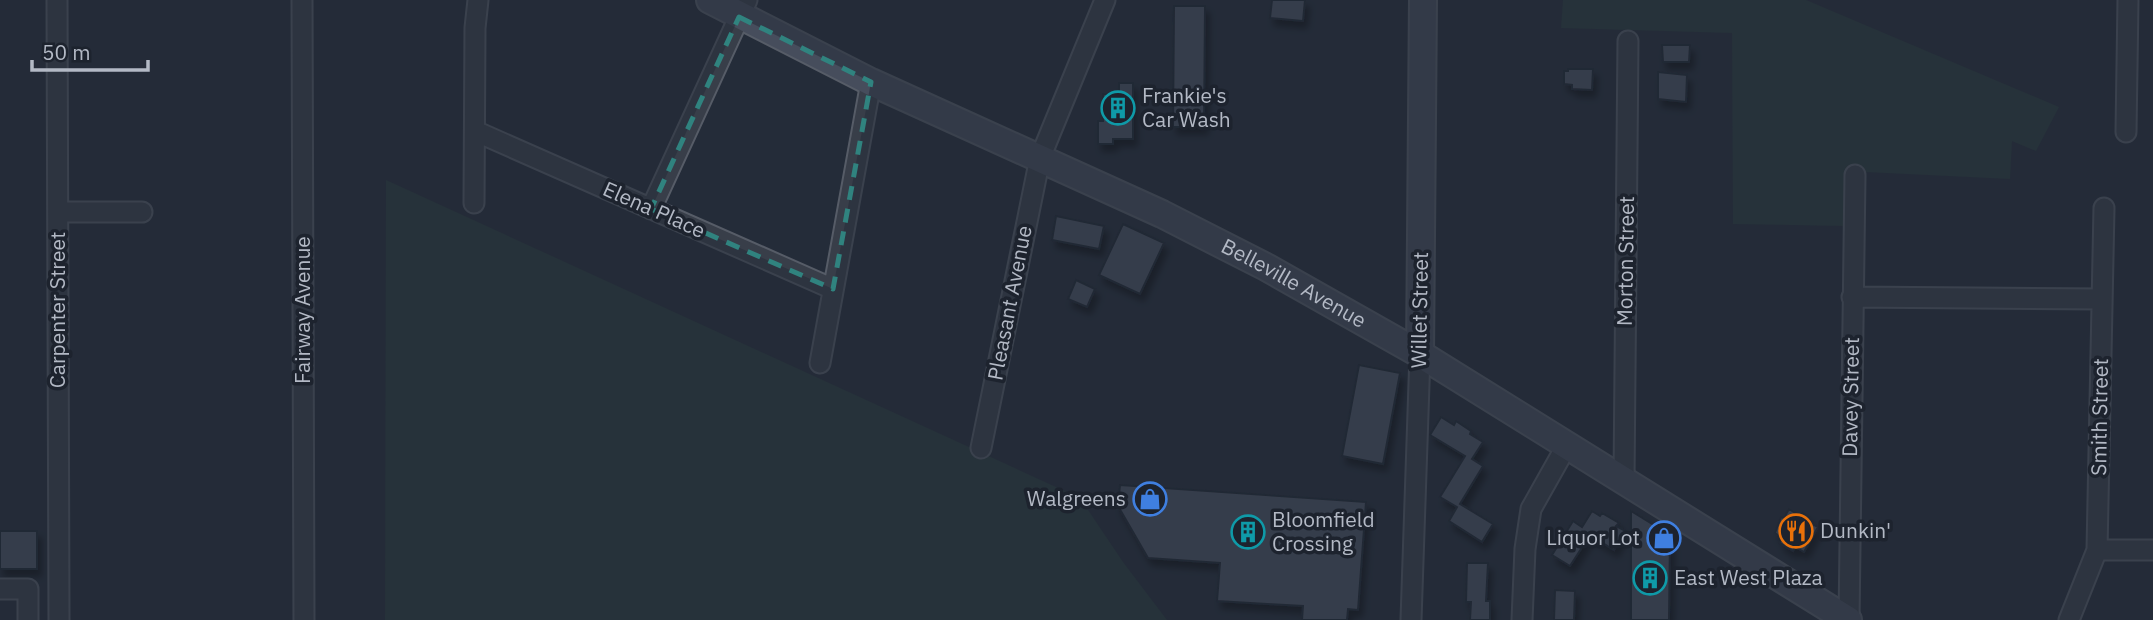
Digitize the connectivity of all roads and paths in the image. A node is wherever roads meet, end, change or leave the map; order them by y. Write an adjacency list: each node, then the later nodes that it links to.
1 (57, 0): 18 (street, Carpenter Street)
2 (303, 0): 33 (street, Fairway Avenue)
3 (478, 0): 11 (street)
4 (710, 0): 8 (main road, Belleville Avenue)
5 (1105, 0): 13 (street, Pleasant Avenue)
6 (1423, 0): 23 (main road, Willet Street)
7 (2128, 0): 12 (street)
8 (743, 8): 10 (main road, Belleville Avenue); 17 (street)
9 (1628, 41): 27 (street, Morton Street)
10 (871, 82): 13 (main road, Belleville Avenue); 20 (street)
11 (475, 131): 15 (street); 17 (street, Elena Place)
12 (2126, 132)
13 (1040, 158): 23 (main road, Belleville Avenue); 26 (street, Pleasant Avenue)
14 (1855, 175): 21 (street, Davey Street)
15 (474, 204)
16 (2105, 208): 22 (street, Smith Street)
17 (651, 209): 20 (street, Elena Place)
18 (58, 212): 19 (street); 32 (street, Carpenter Street)
19 (142, 212)
20 (833, 289): 24 (street)
21 (1852, 297): 22 (street); 36 (street, Davey Street)
22 (2102, 299): 28 (street, Smith Street)
23 (1420, 354): 25 (main road, Belleville Avenue); 34 (street, Willet Street)
24 (820, 363)
25 (1567, 445): 27 (main road, Belleville Avenue); 35 (street)
26 (981, 448)
27 (1623, 480): 36 (main road, Belleville Avenue)
28 (2097, 550): 29 (street); 37 (street, Smith Street)
29 (2153, 550)
30 (0, 589): 31 (street)
31 (28, 620)
32 (59, 620)
33 (304, 620)
34 (1411, 620)
35 (1522, 620)
36 (1848, 620)
37 (2068, 620)

